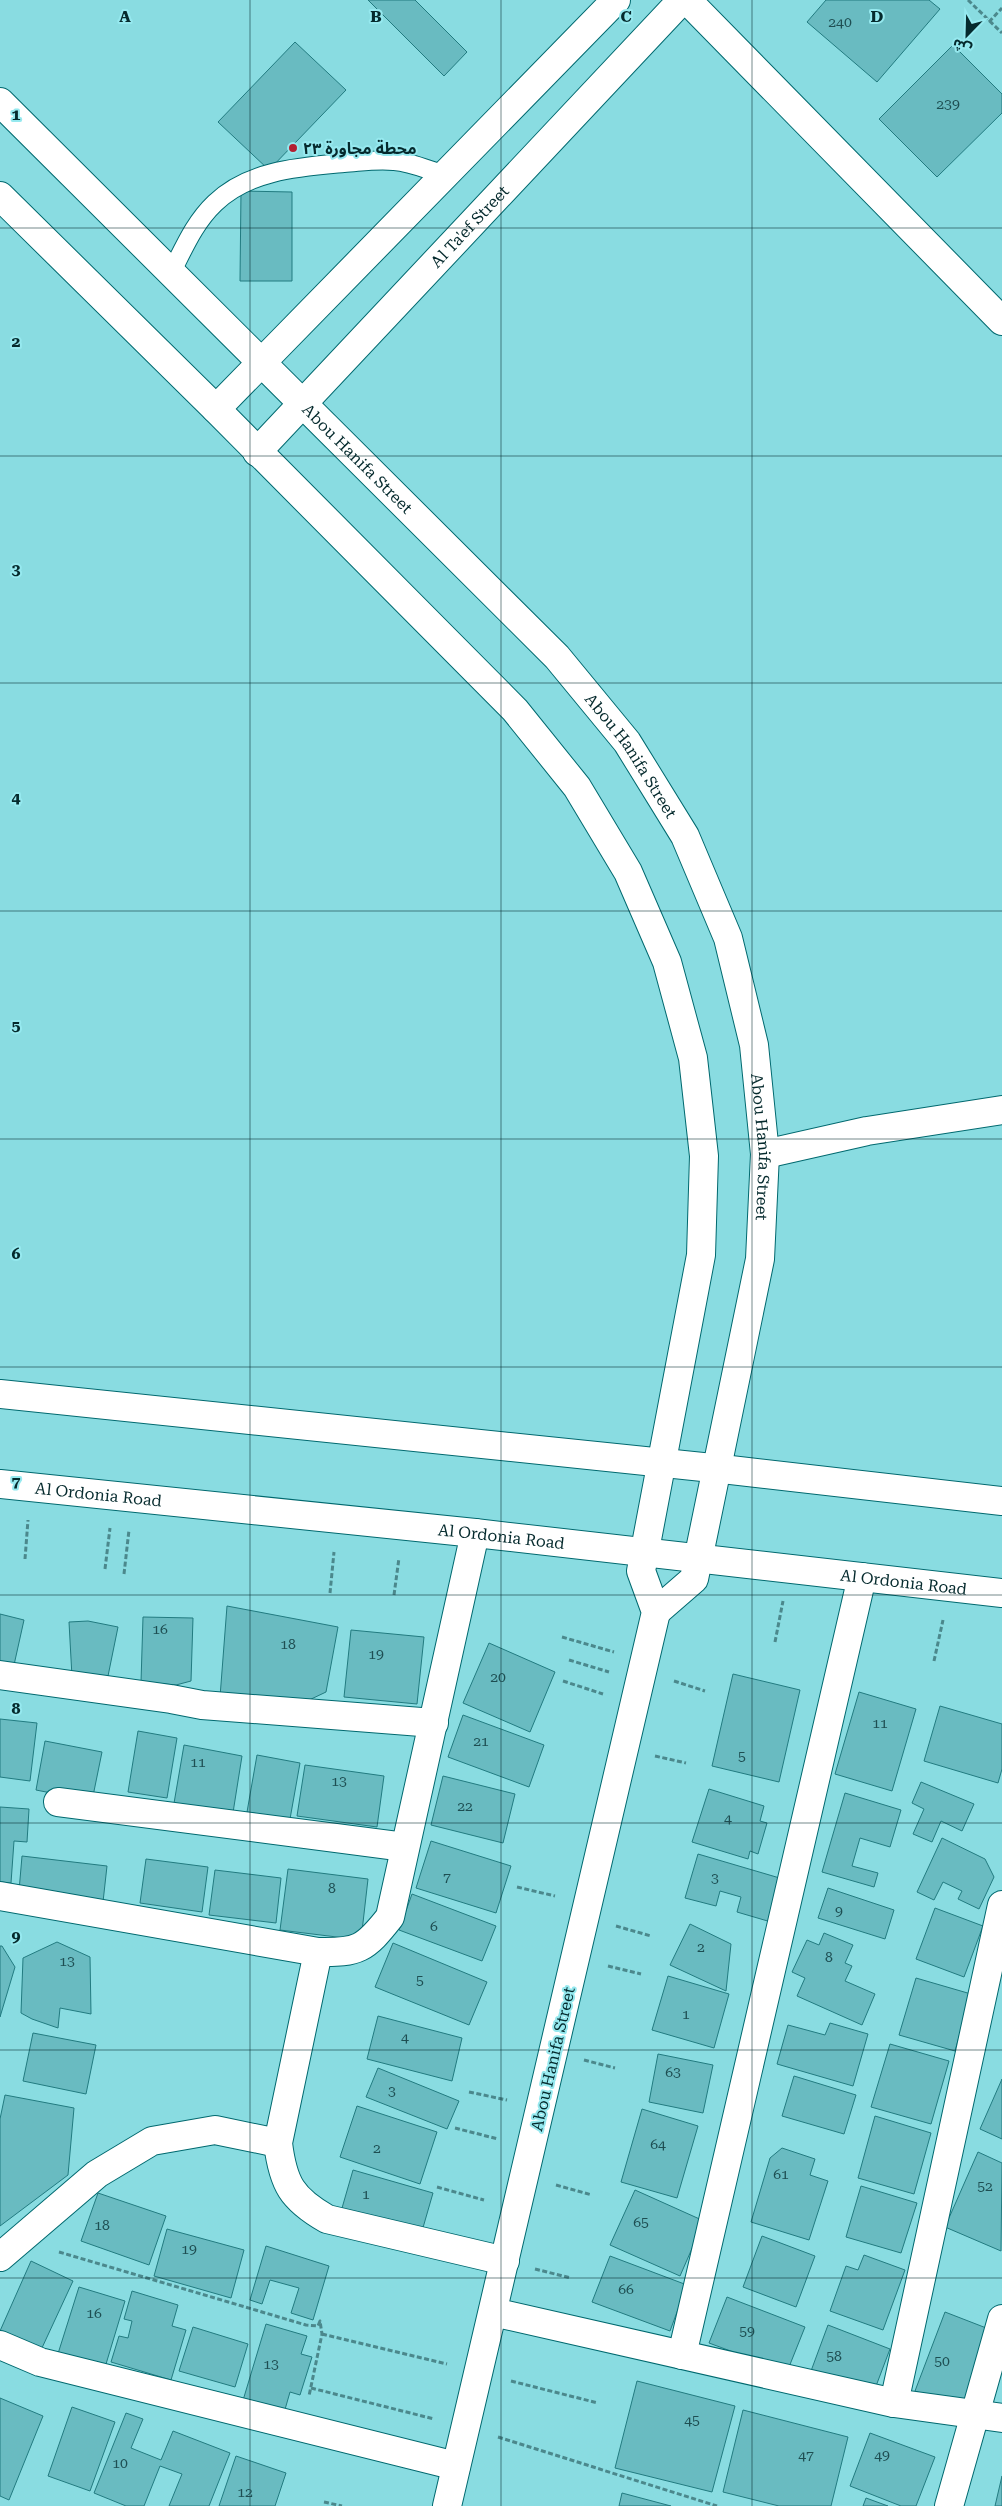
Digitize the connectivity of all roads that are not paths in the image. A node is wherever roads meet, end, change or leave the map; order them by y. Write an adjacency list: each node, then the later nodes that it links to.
1 (616, 0): 5 (street)
2 (682, 0): 10 (street, Al Ta'ef Street)
3 (687, 0): 8 (street)
4 (0, 102): 7 (street, Abou Hanifa Street)
5 (445, 175): 7 (lane); 9 (street)
6 (0, 196): 11 (street)
7 (171, 274): 9 (street, Abou Hanifa Street)
8 (1002, 321)
9 (261, 364): 10 (street, Abou Hanifa Street); 11 (street)
10 (303, 404): 12 (street, Al Ta'ef Street); 14 (street, Abou Hanifa Street)
11 (216, 409): 12 (street)
12 (257, 452): 16 (street)
13 (1002, 1110): 14 (street)
14 (765, 1154): 17 (street, Abou Hanifa Street)
15 (0, 1394): 16 (street)
16 (661, 1463): 17 (street); 21 (street)
17 (716, 1468): 19 (street); 22 (street, Abou Hanifa Street)
18 (0, 1484): 20 (street, Al Ordonia Road)
19 (1002, 1501)
20 (475, 1533): 21 (street, Al Ordonia Road); 27 (street)
21 (644, 1552): 22 (street, Al Ordonia Road); 25 (street)
22 (699, 1557): 23 (street, Al Ordonia Road); 25 (street, Abou Hanifa Street)
23 (862, 1577): 24 (street, Al Ordonia Road); 39 (street)
24 (1002, 1592)
25 (656, 1612): 35 (street, Abou Hanifa Street)
26 (0, 1674): 27 (street)
27 (434, 1723): 29 (street)
28 (58, 1802): 29 (street)
29 (405, 1847): 32 (street)
30 (0, 1896): 32 (street)
31 (1002, 1905): 40 (street)
32 (318, 1952): 33 (street)
33 (278, 2143): 34 (street); 35 (street)
34 (10, 2249)
35 (505, 2262): 36 (street, Abou Hanifa Street)
36 (493, 2312): 39 (street); 43 (street, Abou Hanifa Street)
37 (1002, 2319): 41 (street)
38 (0, 2345): 43 (street)
39 (682, 2355): 40 (street)
40 (894, 2403): 41 (street)
41 (974, 2414): 42 (street); 45 (street)
42 (1002, 2418)
43 (456, 2466): 44 (street, Abou Hanifa Street)
44 (447, 2506)
45 (949, 2506)

